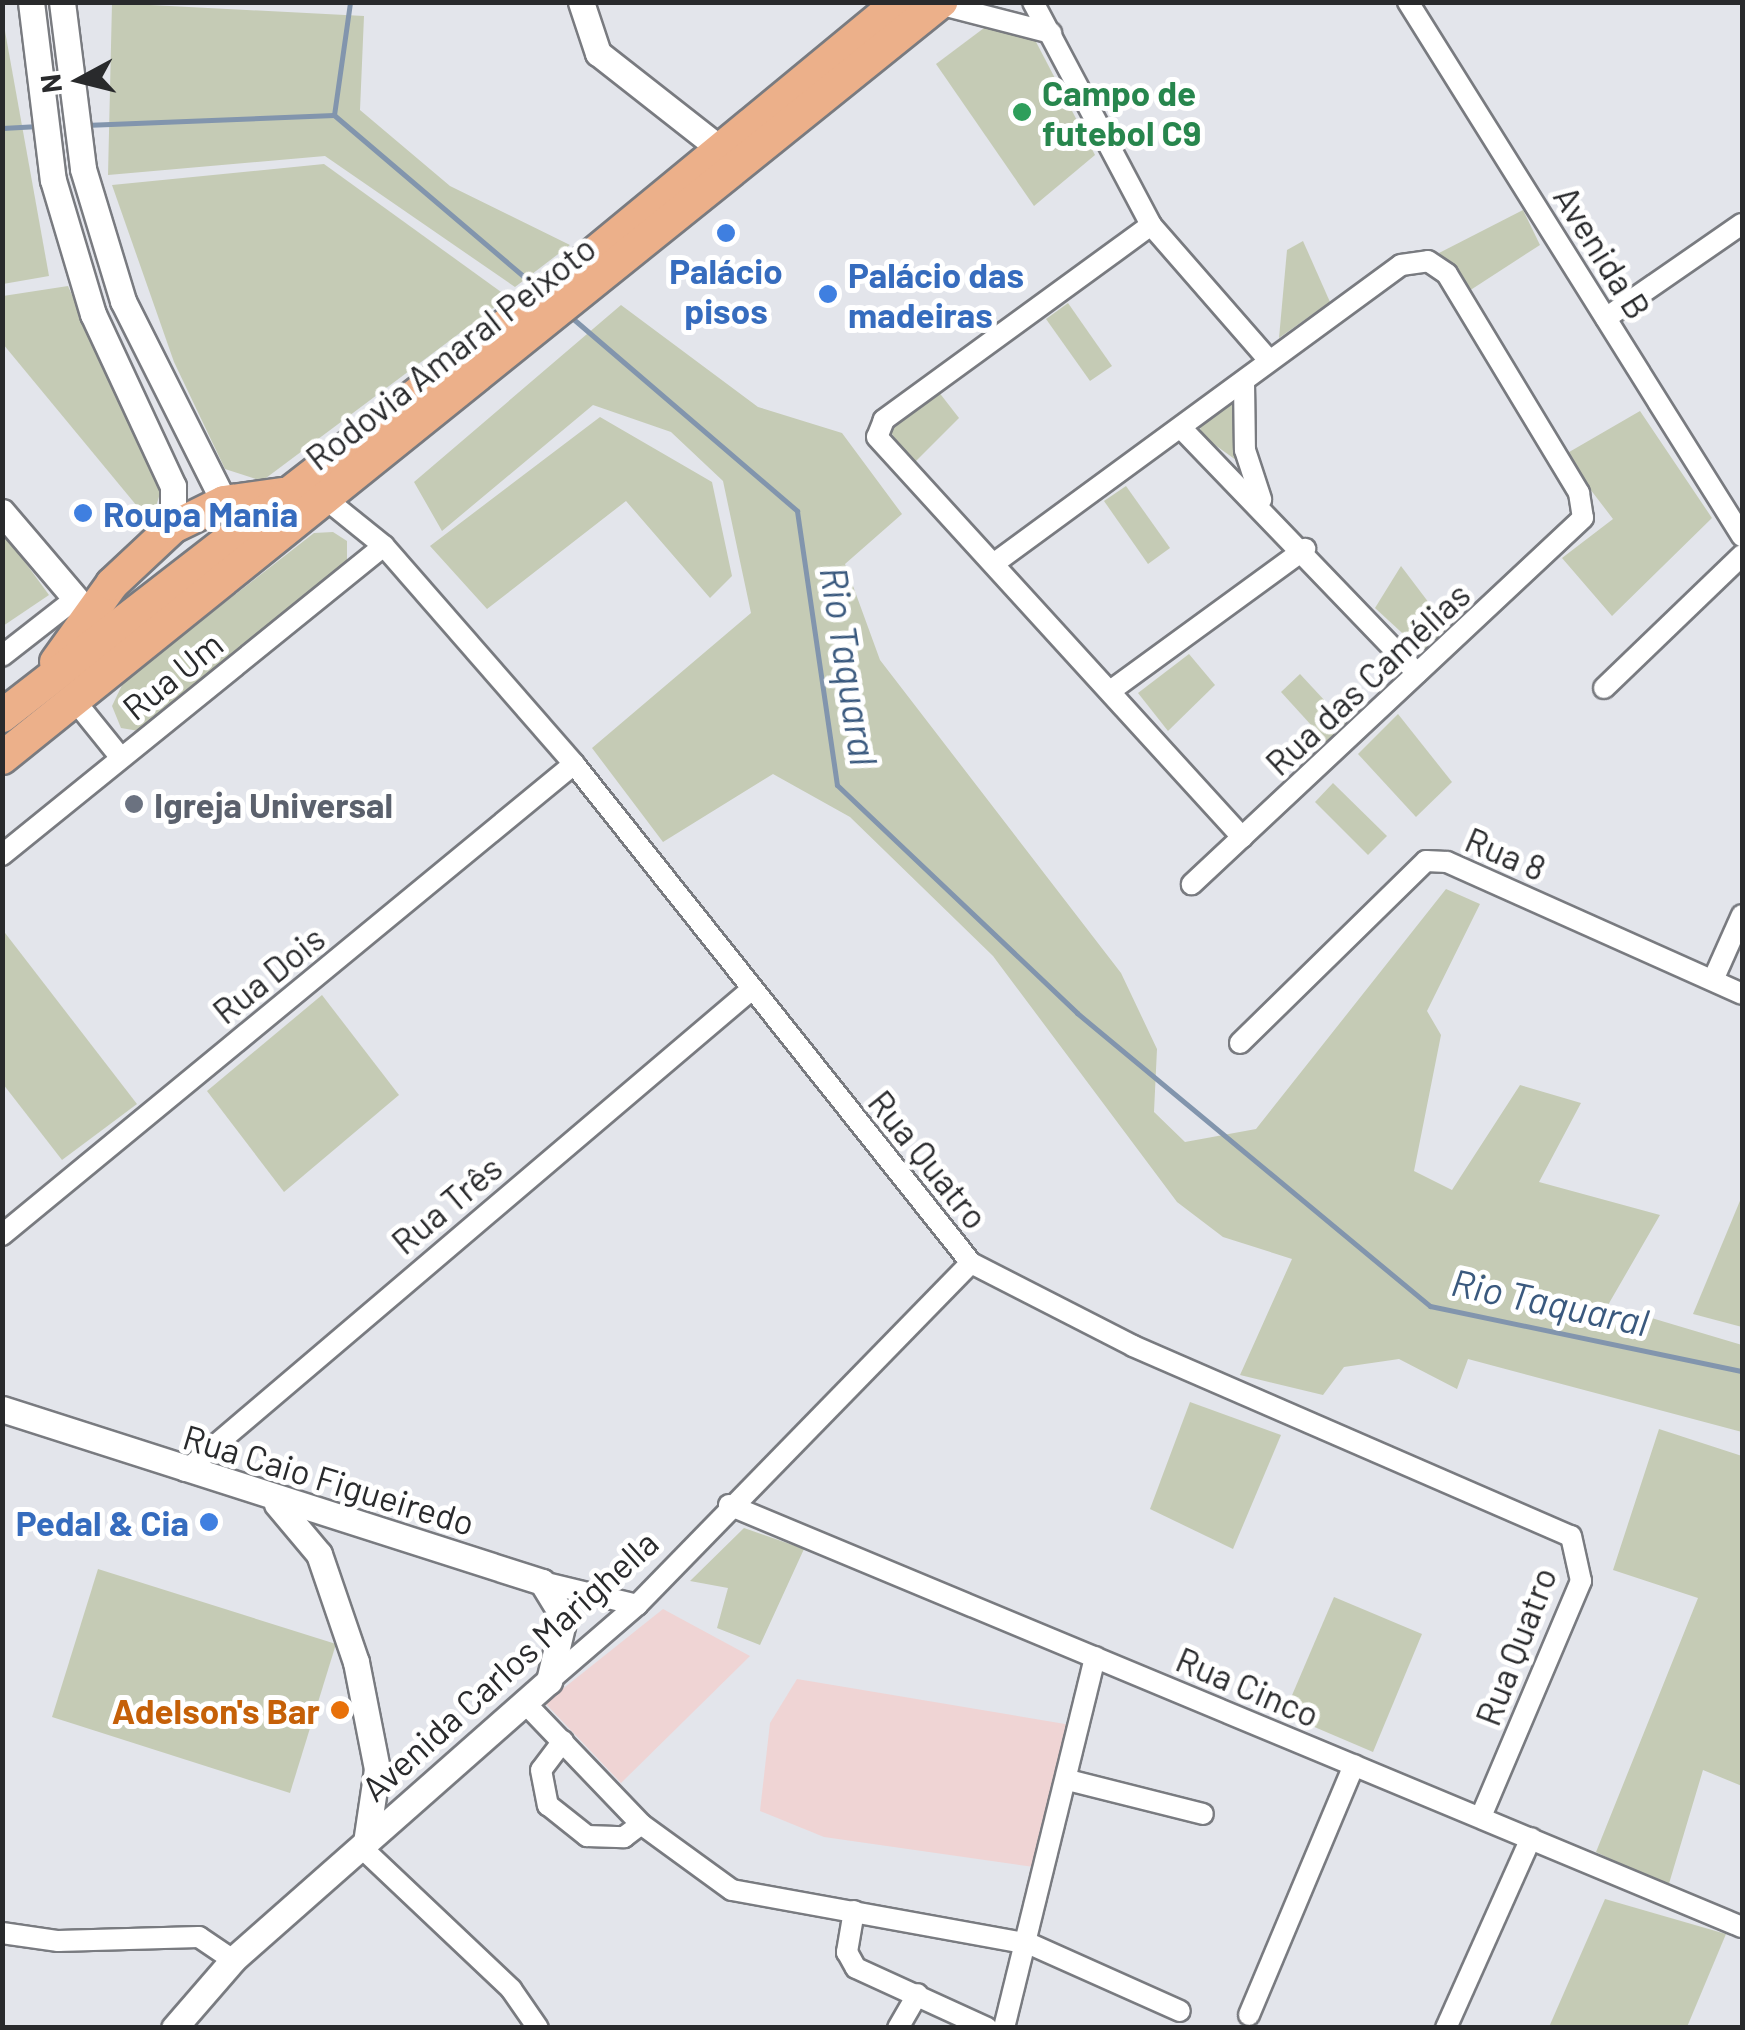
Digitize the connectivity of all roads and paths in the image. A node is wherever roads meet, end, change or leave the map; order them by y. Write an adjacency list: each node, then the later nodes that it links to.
1 (31, 2): 19 (street)
2 (62, 2): 18 (street)
3 (581, 2): 9 (street)
4 (899, 2): 9 (highway, Rodovia Amaral Peixoto)
5 (1032, 2): 8 (street)
6 (1408, 2): 14 (street, Avenida B)
7 (940, 3): 8 (street); 12 (highway, Rodovia Amaral Peixoto)
8 (1051, 34): 10 (street)
9 (718, 147): 12 (highway, Rodovia Amaral Peixoto)
10 (1151, 224): 15 (street); 30 (street)
11 (1742, 224): 14 (street)
12 (603, 265): 13 (highway, Rodovia Amaral Peixoto)
13 (542, 313): 20 (highway, Rodovia Amaral Peixoto); 21 (highway, Rodovia Amaral Peixoto)
14 (1606, 318): 26 (street, Avenida B)
15 (1268, 359): 16 (street); 33 (street, Rua das Camélias)
16 (1244, 382): 17 (street); 23 (street)
17 (1184, 430): 23 (street); 30 (street)
18 (202, 470): 19 (street); 22 (street)
19 (173, 486): 25 (street)
20 (287, 494): 22 (highway); 34 (highway, Rodovia Amaral Peixoto)
21 (327, 500): 27 (street, Rua Quatro); 37 (highway, Rodovia Amaral Peixoto)
22 (224, 502): 25 (highway)
23 (1266, 510): 28 (street)
24 (2, 512): 31 (street)
25 (173, 527): 31 (highway)
26 (1742, 536)
27 (384, 546): 40 (street, Rua Um); 41 (street, Rua Quatro)
28 (1305, 549): 33 (street); 36 (street)
29 (1742, 554): 35 (street)
30 (996, 562): 36 (street)
31 (82, 606): 32 (street); 34 (highway)
32 (2, 656)
33 (1417, 673): 42 (street, Rua das Camélias)
34 (38, 686): 38 (highway, Rodovia Amaral Peixoto)
35 (1604, 688)
36 (1113, 689): 42 (street)
37 (75, 701): 39 (highway, Rodovia Amaral Peixoto); 40 (street)
38 (2, 716)
39 (2, 758)
40 (122, 758): 43 (street, Rua Um)
41 (574, 764): 47 (street, Rua Quatro); 50 (street, Rua Dois)
42 (1242, 837): 44 (street, Rua das Camélias)
43 (2, 855)
44 (1192, 884)
45 (1742, 915): 46 (street)
46 (1712, 980): 48 (street, Rua 8); 49 (street, Rua 8)
47 (752, 989): 51 (street, Rua Quatro); 53 (street, Rua Três)
48 (1742, 994)
49 (1240, 1043)
50 (2, 1234)
51 (971, 1263): 55 (street, Avenida Carlos Marighella); 69 (street, Rua Quatro)
52 (2, 1409): 53 (street, Rua Caio Figueiredo)
53 (186, 1471): 54 (street, Rua Caio Figueiredo)
54 (274, 1501): 56 (street, Rua Caio Figueiredo); 57 (street)
55 (729, 1505): 59 (street, Avenida Carlos Marighella); 60 (street, Rua Cinco)
56 (326, 1514): 57 (street); 58 (street, Rua Caio Figueiredo)
57 (306, 1534): 66 (street)
58 (542, 1582): 59 (street, Rua Caio Figueiredo); 61 (street)
59 (636, 1604): 61 (street, Avenida Carlos Marighella)
60 (1095, 1657): 64 (street, Rua Cinco); 65 (street)
61 (549, 1681): 62 (street, Avenida Carlos Marighella)
62 (525, 1703): 63 (street); 67 (street, Avenida Carlos Marighella)
63 (563, 1741): 70 (street); 70 (street)
64 (1354, 1765): 69 (street, Rua Cinco); 80 (street)
65 (1068, 1780): 68 (street); 76 (street)
66 (377, 1782): 67 (street); 72 (street)
67 (411, 1802): 72 (street, Avenida Carlos Marighella)
68 (1203, 1814)
69 (1481, 1818): 71 (street, Rua Cinco)
70 (641, 1824): 73 (street)
71 (1531, 1838): 74 (street, Rua Cinco); 86 (street)
72 (363, 1845): 77 (street, Avenida Carlos Marighella); 82 (street)
73 (854, 1910): 76 (street); 78 (street)
74 (1742, 1927)
75 (2, 1933): 77 (street)
76 (1030, 1944): 79 (street); 85 (street)
77 (233, 1960): 81 (street, Avenida Carlos Marighella)
78 (918, 1994): 83 (street); 84 (street)
79 (1180, 2011)
80 (1249, 2014)
81 (174, 2028)
82 (538, 2028)
83 (898, 2028)
84 (987, 2028)
85 (1004, 2028)
86 (1446, 2028)

